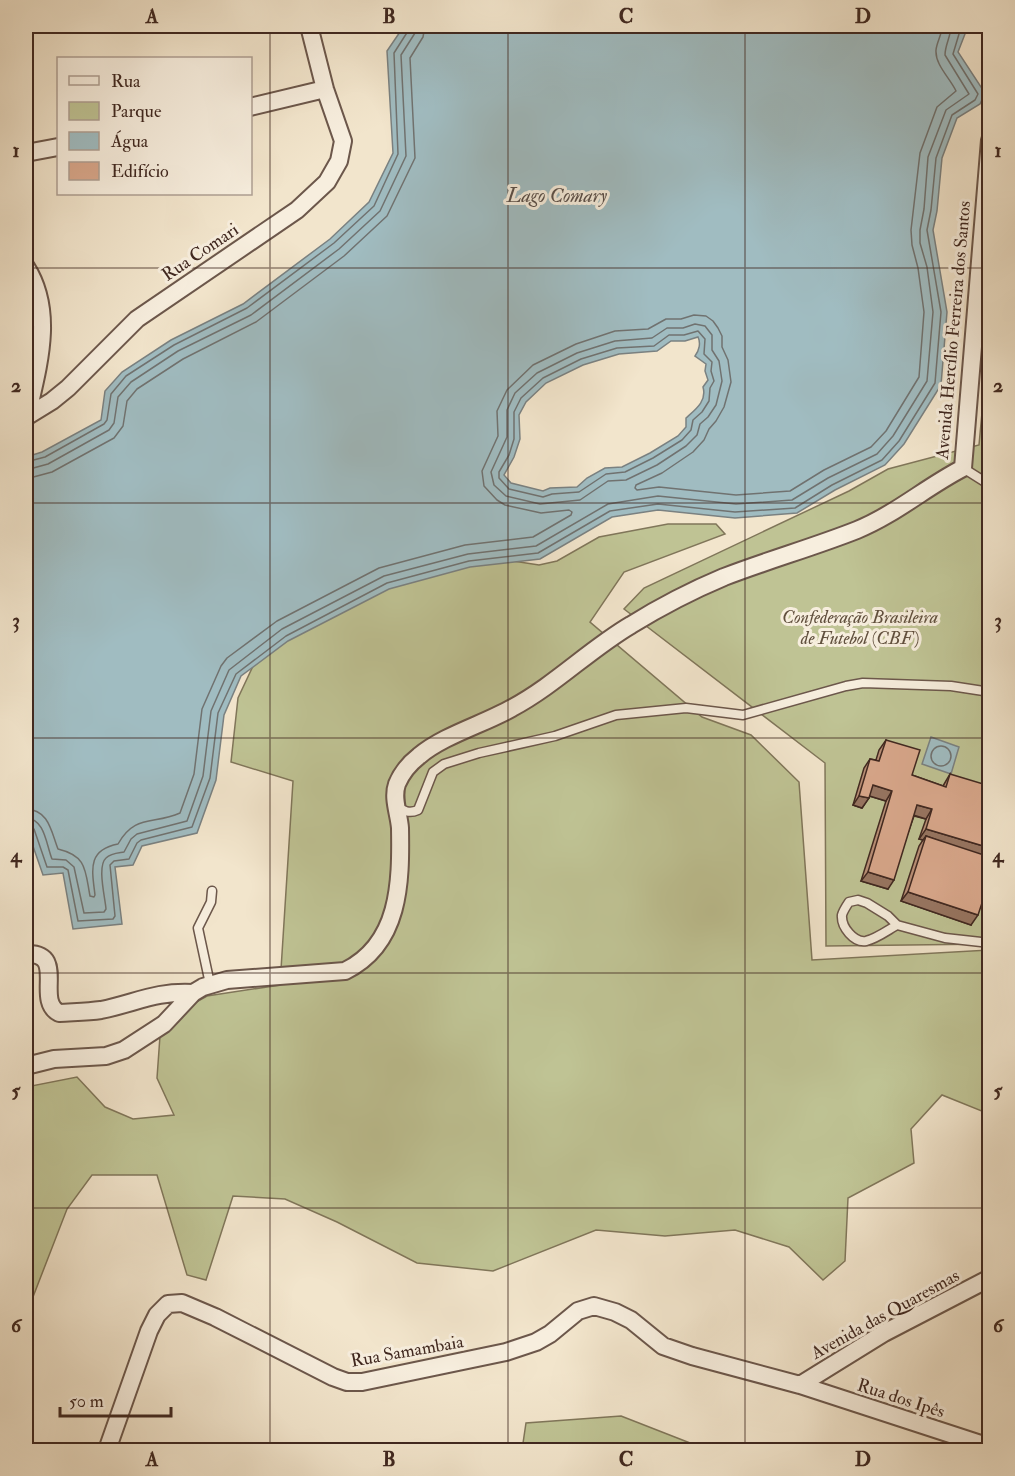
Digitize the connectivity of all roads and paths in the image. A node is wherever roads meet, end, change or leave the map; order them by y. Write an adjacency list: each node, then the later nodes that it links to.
1 (309, 26): 2 (street, Rua Comari)
2 (325, 89): 3 (street); 8 (street, Rua Comari)
3 (252, 107)
4 (990, 141): 9 (street, Avenida Hercílio Ferreira dos Santos)
5 (57, 147): 6 (street)
6 (26, 153)
7 (26, 267): 8 (street)
8 (26, 417)
9 (963, 468): 10 (lane); 12 (street, Avenida Hercílio Ferreira dos Santos)
10 (990, 485)
11 (990, 692): 12 (lane)
12 (396, 806): 17 (street, Avenida Hercílio Ferreira dos Santos)
13 (212, 891): 17 (lane)
14 (897, 925): 14 (lane); 15 (lane)
15 (990, 943)
16 (26, 954): 18 (street)
17 (210, 984): 18 (street, Avenida Hercílio Ferreira dos Santos)
18 (193, 993): 19 (street, Avenida Hercílio Ferreira dos Santos)
19 (26, 1066)
20 (990, 1278): 21 (street, Avenida das Quaresmas)
21 (800, 1385): 22 (street, Rua dos Ipês); 23 (street, Rua Samambaia)
22 (990, 1447)
23 (106, 1450)

